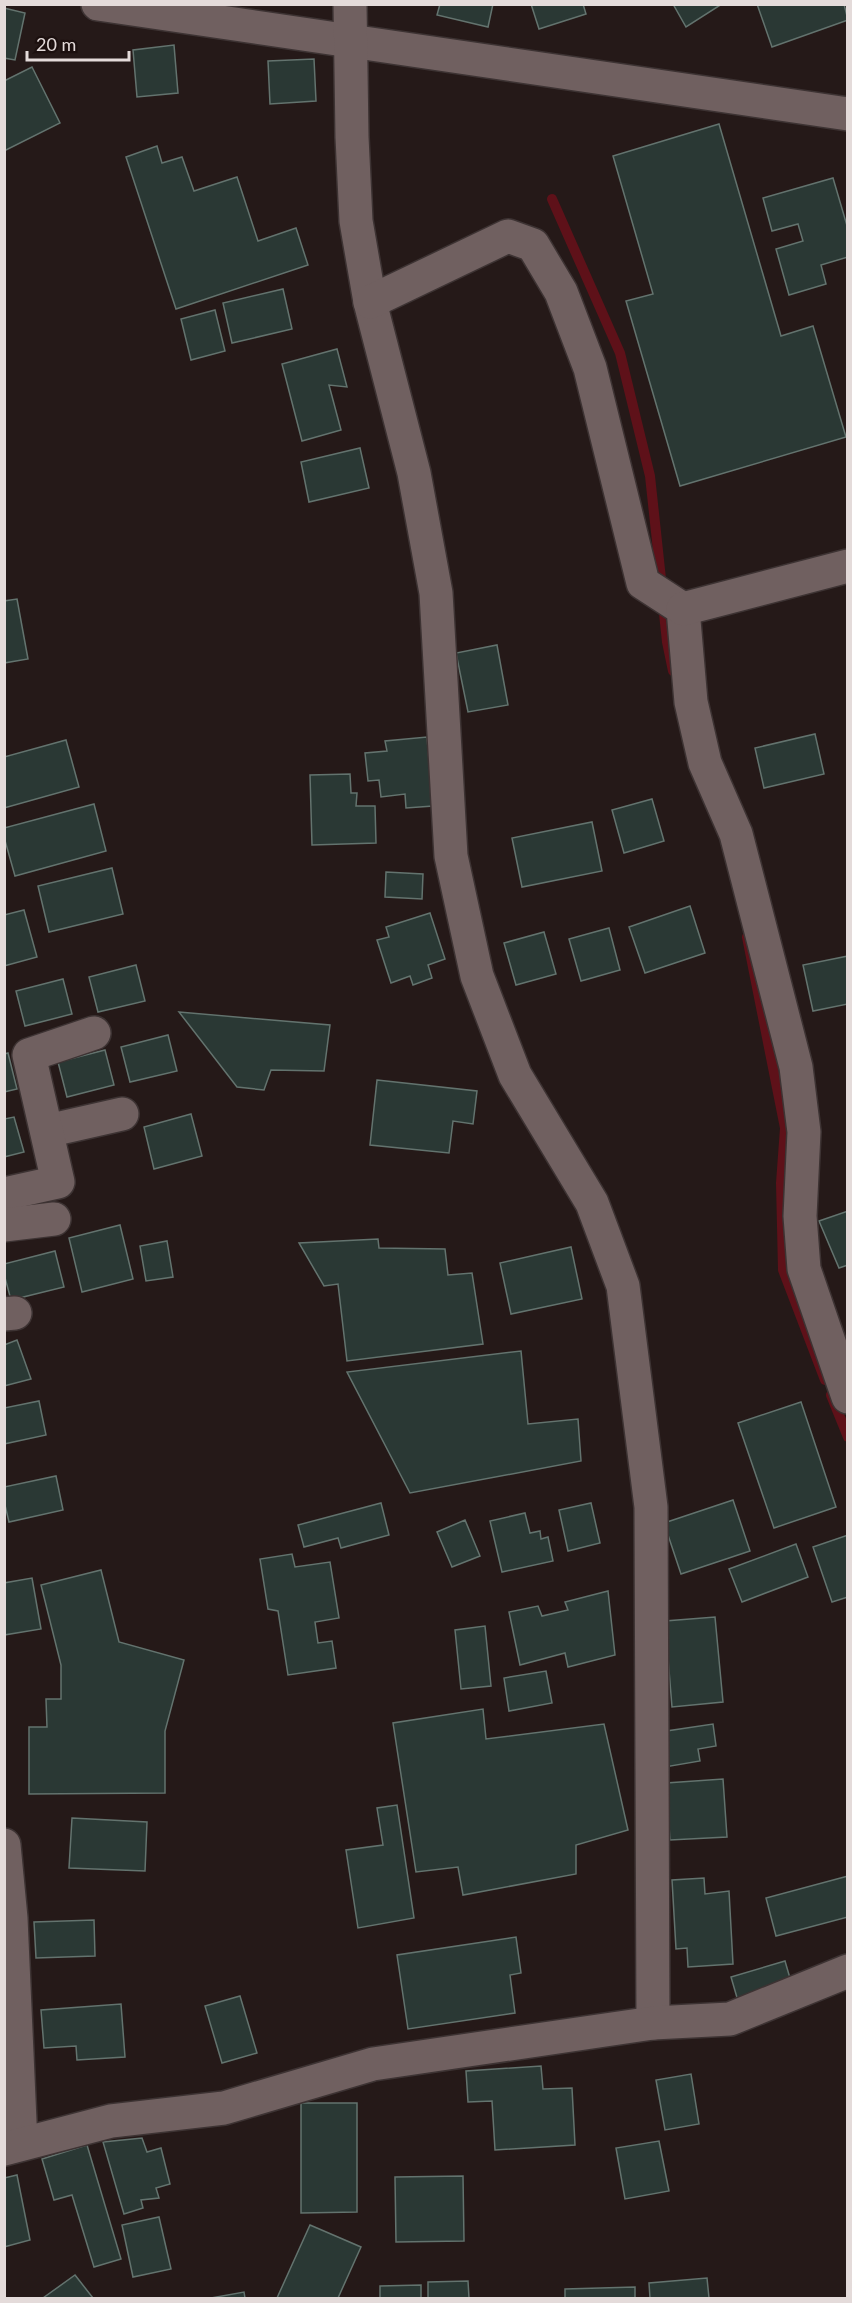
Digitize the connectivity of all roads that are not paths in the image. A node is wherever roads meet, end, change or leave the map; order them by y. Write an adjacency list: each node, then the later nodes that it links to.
1 (98, 4): 3 (street)
2 (350, 4): 3 (street)
3 (352, 41): 4 (street); 5 (street)
4 (848, 114)
5 (370, 302): 7 (street); 18 (street)
6 (848, 566): 7 (street)
7 (683, 609): 14 (street)
8 (94, 1033): 10 (street)
9 (122, 1114): 10 (street)
10 (46, 1131): 11 (street)
11 (4, 1194)
12 (54, 1219): 13 (street)
13 (4, 1225)
14 (848, 1397)
15 (4, 1845): 16 (street)
16 (8, 1918): 19 (street)
17 (848, 1971): 18 (street)
18 (653, 2023): 19 (street)
19 (13, 2146)

